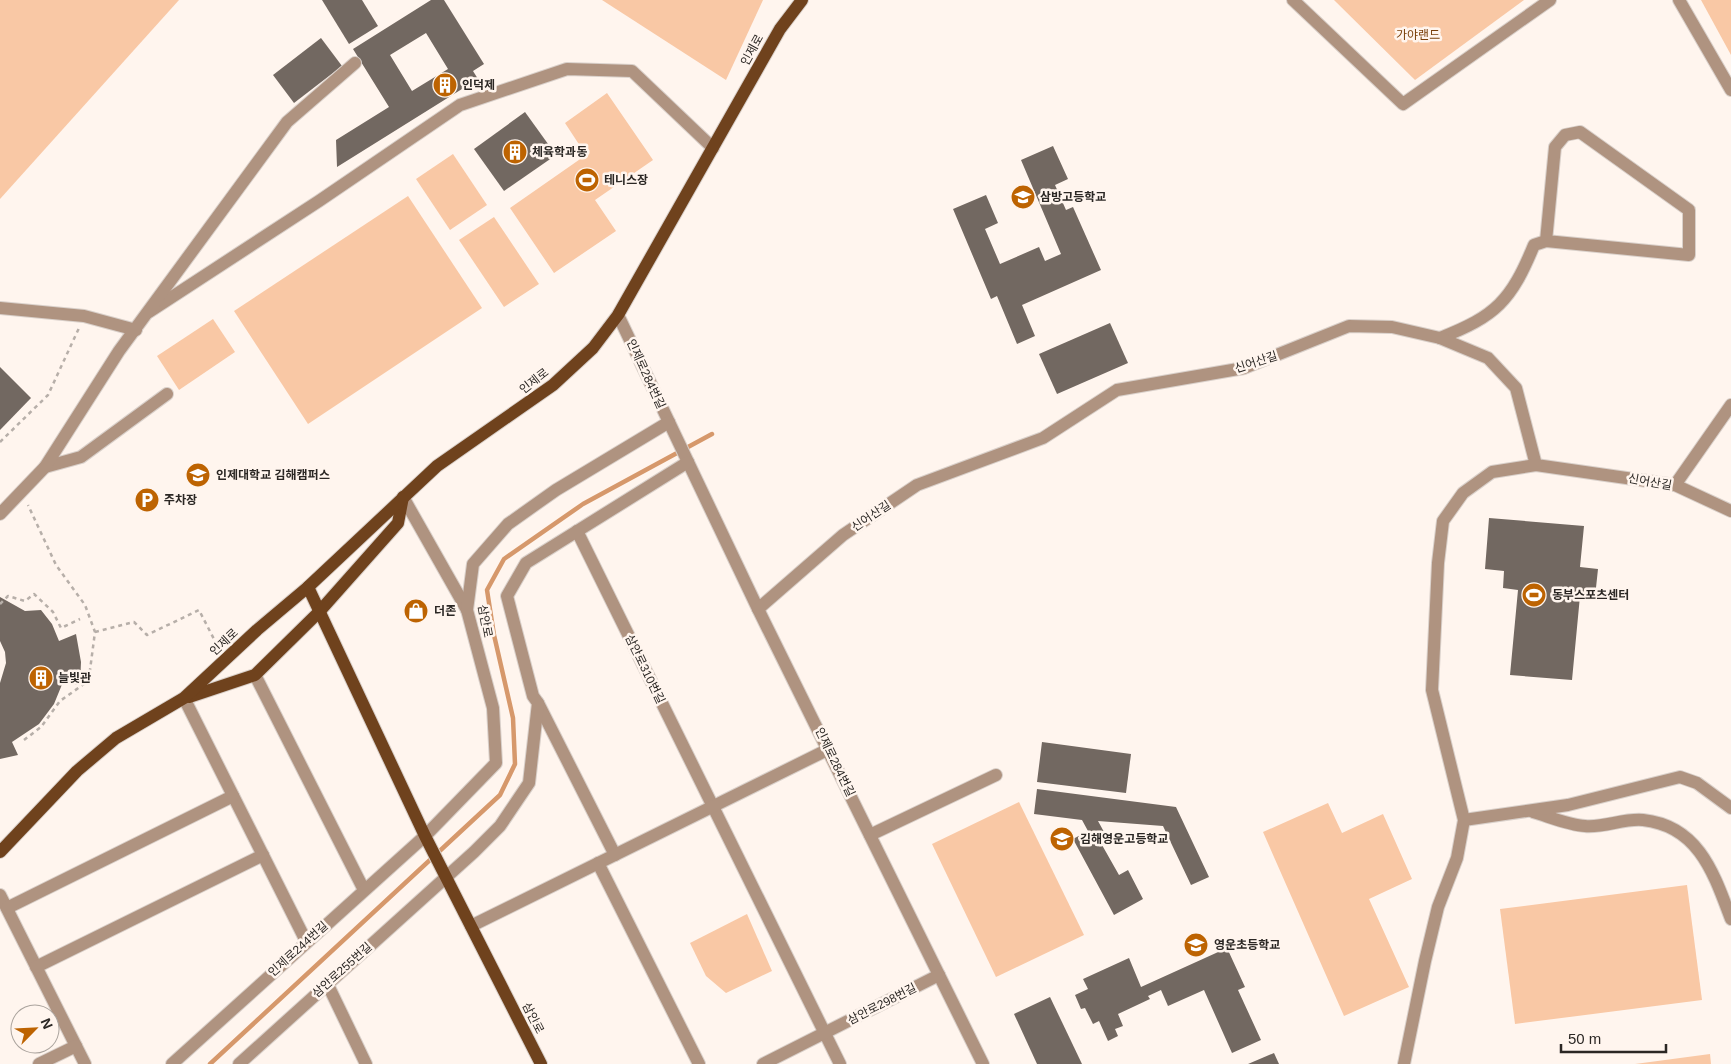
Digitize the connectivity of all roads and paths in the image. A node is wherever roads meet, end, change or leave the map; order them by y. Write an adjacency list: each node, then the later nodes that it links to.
1 (802, 0): 7 (main road, 인제로)
2 (1293, 0): 3 (street)
3 (1550, 0)
4 (1679, 0): 6 (street)
5 (355, 63): 10 (street)
6 (1731, 90)
7 (713, 148): 10 (street); 11 (main road, 인제로)
8 (1546, 240): 8 (street); 14 (street)
9 (0, 308): 12 (street)
10 (149, 312): 13 (street)
11 (618, 315): 17 (street, 인제로284번길); 24 (main road, 인제로)
12 (84, 316): 13 (street); 18 (path)
13 (136, 330): 21 (street)
14 (1440, 338): 20 (street, 신어산길); 30 (street, 신어산길)
15 (167, 394): 21 (street)
16 (1731, 406): 22 (street)
17 (671, 427): 19 (street, 인제로284번길); 31 (street, 삼안로)
18 (0, 442)
19 (688, 461): 27 (street); 30 (street, 인제로284번길)
20 (1536, 465): 22 (street, 신어산길); 46 (street)
21 (45, 467): 23 (street)
22 (1675, 485): 25 (street, 신어산길)
23 (22, 492): 26 (street); 34 (path)
24 (403, 496): 28 (main road, 인제로); 31 (street); 32 (main road)
25 (1731, 511)
26 (0, 514)
27 (577, 530): 38 (street); 43 (street, 삼안로310번길)
28 (308, 587): 32 (main road); 37 (main road, 인제로)
29 (0, 604): 33 (path)
30 (758, 609): 40 (street, 인제로284번길)
31 (467, 610): 48 (street, 삼안로)
32 (319, 612): 36 (main road); 48 (main road)
33 (80, 620)
34 (95, 632): 35 (path); 39 (path)
35 (216, 643)
36 (255, 675): 37 (main road); 54 (street)
37 (184, 698): 42 (street); 49 (main road, 인제로)
38 (538, 703): 51 (street); 53 (street)
39 (24, 740)
40 (829, 749): 43 (street); 47 (street, 인제로284번길)
41 (996, 774): 47 (street)
42 (233, 796): 50 (street); 56 (street)
43 (712, 807): 51 (street); 63 (street, 삼안로310번길)
44 (1731, 808): 45 (street)
45 (1529, 811): 46 (street); 57 (street)
46 (1464, 820): 75 (street)
47 (870, 834): 61 (street, 인제로284번길)
48 (427, 839): 53 (main road, 삼안로); 54 (street, 인제로244번길)
49 (0, 852)
50 (263, 855): 59 (street); 60 (street)
51 (615, 855): 52 (street)
52 (598, 864): 58 (street); 71 (street)
53 (444, 873): 58 (main road, 삼안로); 62 (street, 삼안로255번길)
54 (364, 890): 59 (street, 인제로244번길)
55 (0, 895): 56 (street)
56 (7, 908): 60 (street)
57 (1731, 919)
58 (471, 926): 70 (main road, 삼안로)
59 (306, 942): 67 (street, 인제로244번길)
60 (36, 967): 64 (street)
61 (940, 975): 63 (street, 삼안로298번길); 74 (street, 인제로284번길)
62 (327, 984): 68 (street, 삼안로255번길); 69 (street)
63 (825, 1033): 72 (street, 삼안로298번길); 73 (street)
64 (76, 1046): 65 (street); 66 (street)
65 (38, 1064)
66 (85, 1064)
67 (172, 1064)
68 (238, 1064)
69 (366, 1064)
70 (541, 1064)
71 (699, 1064)
72 (763, 1064)
73 (840, 1064)
74 (983, 1064)
75 (1404, 1064)

